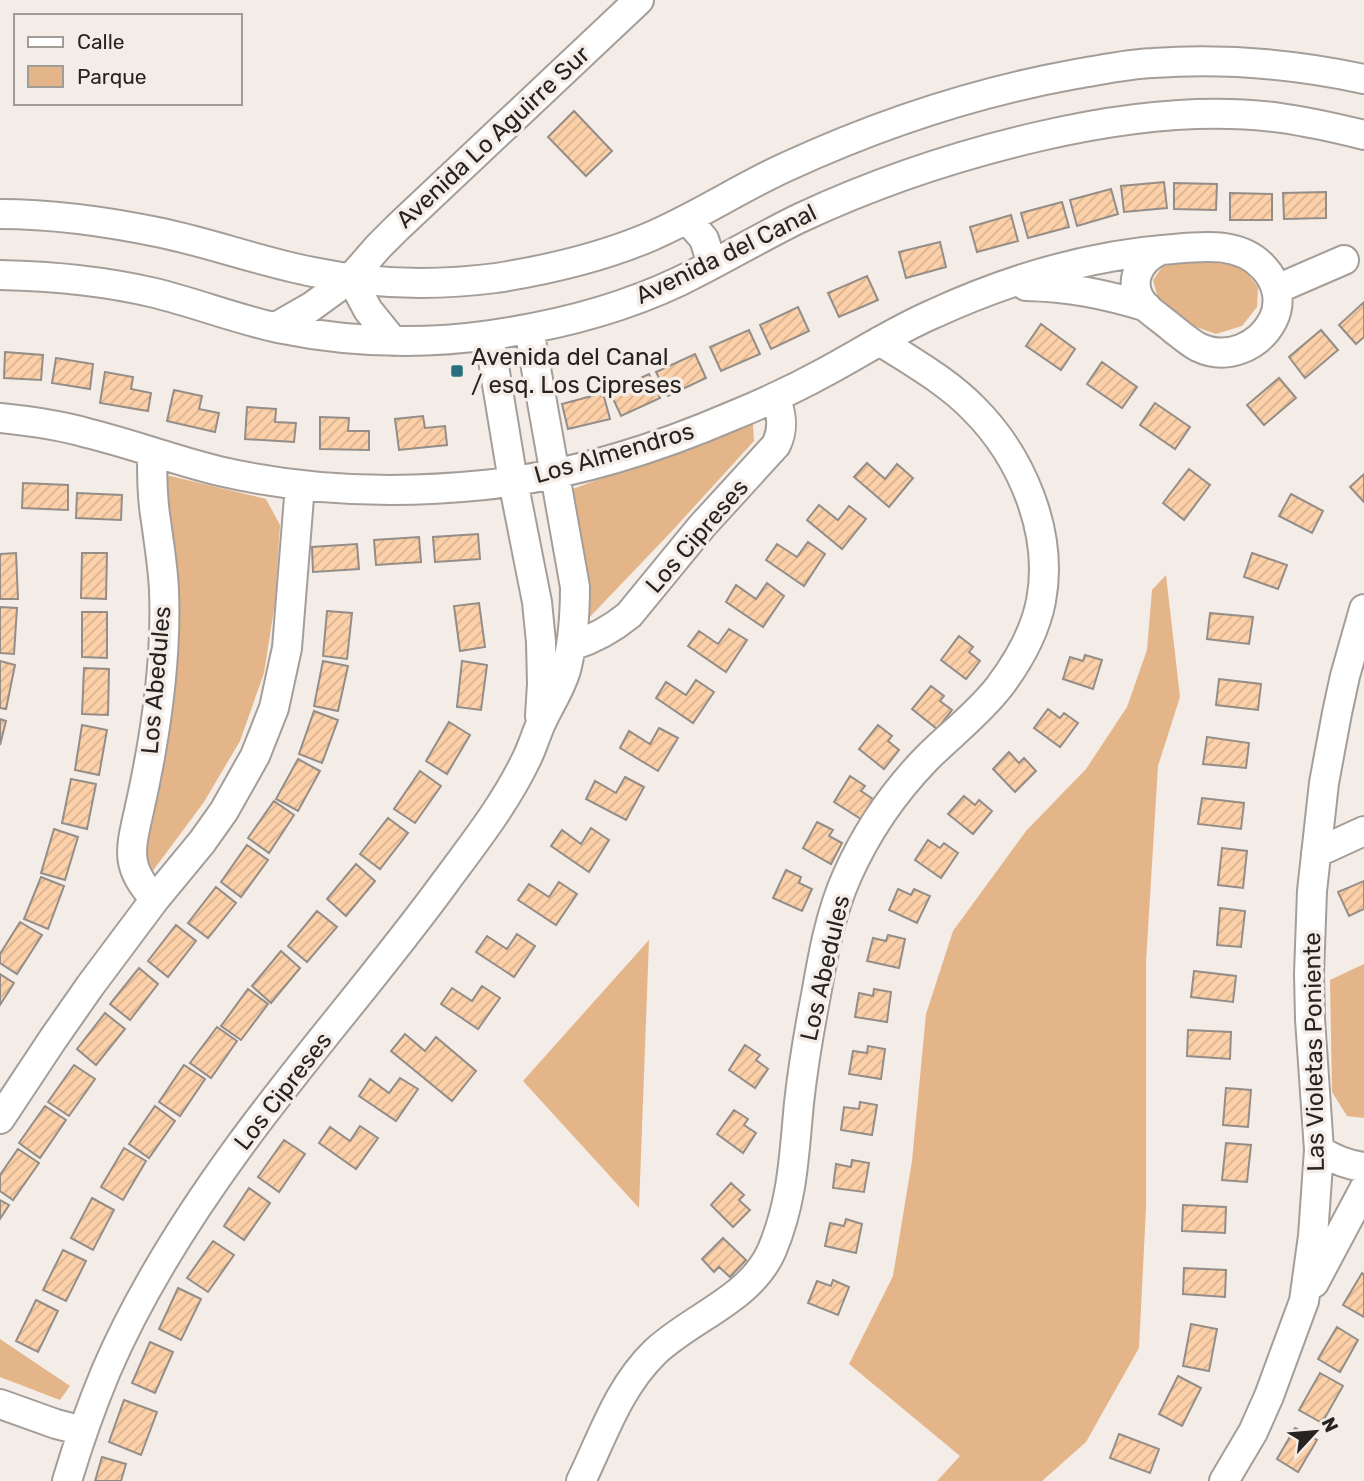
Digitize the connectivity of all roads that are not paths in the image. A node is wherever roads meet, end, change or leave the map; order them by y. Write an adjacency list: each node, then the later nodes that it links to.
1 (639, 0): 10 (street, Avenida Lo Aguirre Sur)
2 (1364, 79): 5 (street, Avenida del Canal)
3 (1364, 135): 8 (street, Avenida del Canal)
4 (0, 214): 10 (street, Avenida del Canal)
5 (687, 219): 8 (street); 11 (street, Avenida del Canal)
6 (1161, 250): 12 (street, Los Almendros); 13 (street, Los Almendros); 14 (street)
7 (1344, 260): 13 (street)
8 (712, 264): 17 (street, Avenida del Canal)
9 (0, 275): 16 (street, Avenida del Canal)
10 (351, 278): 11 (street, Avenida del Canal); 15 (street); 16 (street, Avenida Lo Aguirre Sur)
11 (388, 282): 15 (street)
12 (996, 289): 14 (street, Los Almendros); 20 (street, Los Almendros)
13 (1277, 289): 14 (street, Los Almendros)
14 (1147, 307)
15 (368, 310): 19 (street)
16 (276, 327): 19 (street, Avenida del Canal)
17 (529, 329): 18 (street, Avenida del Canal); 24 (street, Los Cipreses)
18 (489, 336): 19 (street, Avenida del Canal); 25 (street, Los Cipreses)
19 (393, 341)
20 (880, 341): 21 (street, Los Almendros); 41 (street, Los Abedules)
21 (775, 397): 24 (street, Los Almendros); 28 (street, Los Cipreses)
22 (0, 418): 23 (street, Los Almendros)
23 (152, 452): 26 (street, Los Almendros); 32 (street, Los Abedules)
24 (555, 473): 25 (street, Los Almendros); 28 (street, Los Cipreses)
25 (513, 481): 26 (street, Los Almendros); 29 (street, Los Cipreses)
26 (300, 485): 32 (street)
27 (1364, 609): 31 (street, Las Violetas Poniente)
28 (572, 646): 29 (street, Los Cipreses)
29 (540, 726): 39 (street, Los Cipreses)
30 (1364, 831): 31 (street)
31 (1316, 853): 34 (street, Las Violetas Poniente)
32 (155, 899): 33 (street)
33 (0, 1119)
34 (1319, 1150): 35 (street); 37 (street, Las Violetas Poniente)
35 (1364, 1167)
36 (1364, 1189): 37 (street)
37 (1304, 1301): 42 (street, Las Violetas Poniente)
38 (0, 1404): 39 (street)
39 (83, 1431): 40 (street, Los Cipreses)
40 (66, 1481)
41 (581, 1481)
42 (1224, 1481)

